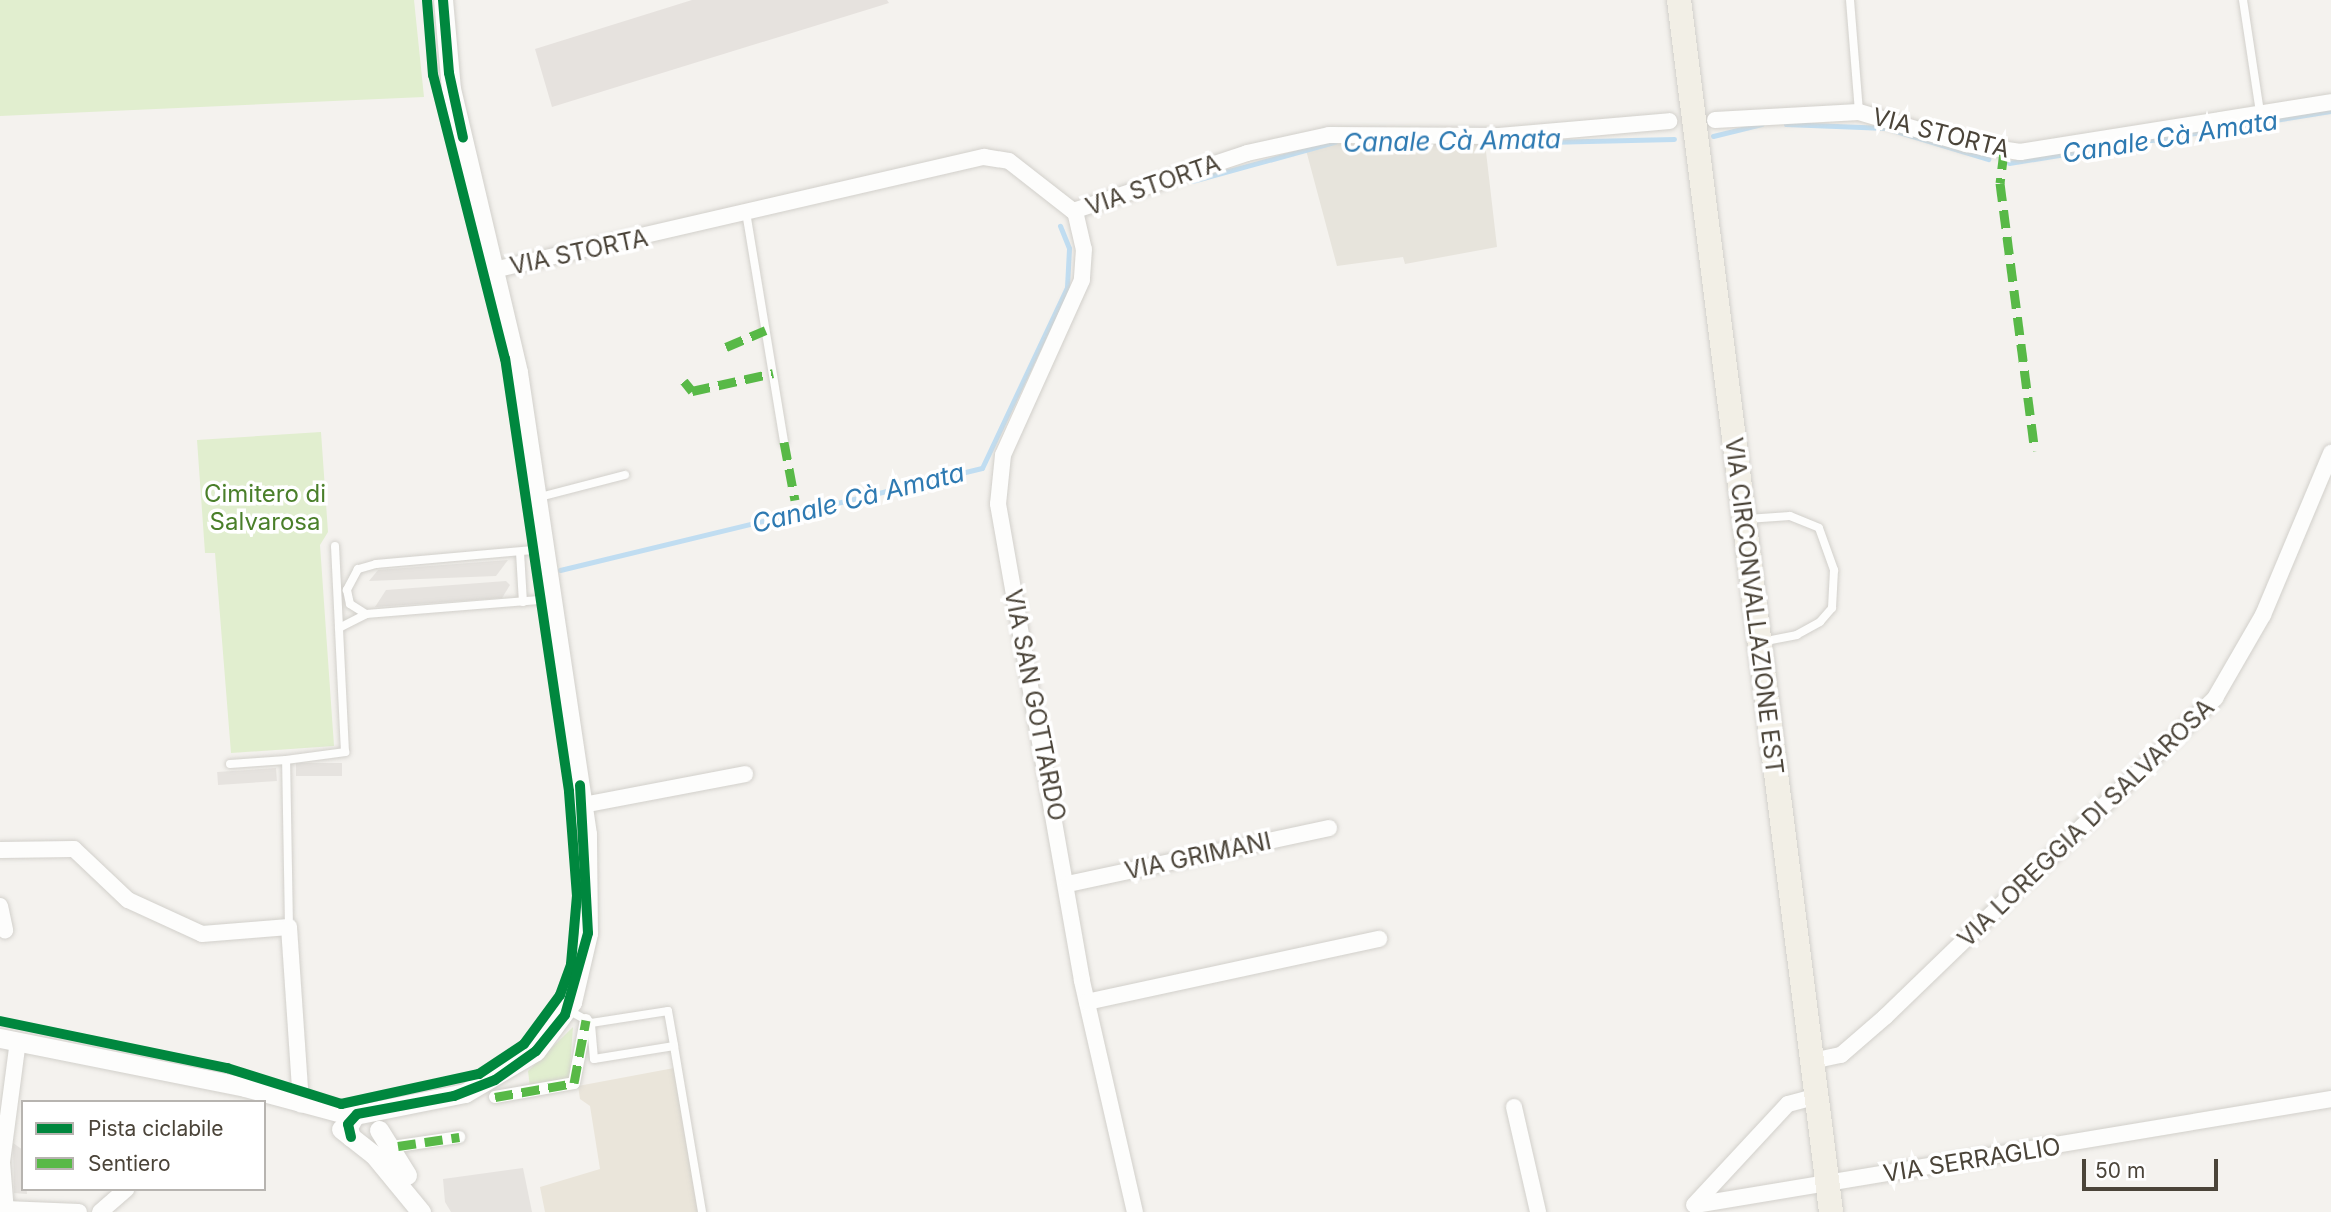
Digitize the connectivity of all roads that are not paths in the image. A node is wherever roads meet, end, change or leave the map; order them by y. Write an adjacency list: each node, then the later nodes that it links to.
1 (443, 0): 12 (street)
2 (1679, 0): 17 (main road, VIA CIRCONVALLAZIONE EST)
3 (1850, 0): 6 (lane)
4 (2243, 0): 7 (lane)
5 (2331, 102): 7 (street, VIA STORTA)
6 (1859, 113): 7 (street, VIA STORTA); 8 (street, VIA STORTA)
7 (2260, 113)
8 (1715, 120)
9 (1669, 121): 10 (street, VIA STORTA)
10 (1074, 211): 11 (street, VIA STORTA); 32 (street, VIA SAN GOTTARDO)
11 (746, 212): 12 (street, VIA STORTA); 13 (lane)
12 (498, 270): 16 (street)
13 (784, 442)
14 (2331, 453): 42 (street, VIA LOREGGIA DI SALVAROSA)
15 (625, 475): 16 (lane)
16 (536, 498): 19 (street)
17 (1744, 519): 25 (main road, VIA CIRCONVALLAZIONE EST); 25 (lane)
18 (335, 546): 24 (lane)
19 (544, 549): 20 (lane); 21 (street)
20 (520, 552): 22 (lane); 23 (lane)
21 (551, 599): 22 (lane); 29 (street)
22 (523, 602): 23 (lane)
23 (366, 614): 24 (lane)
24 (339, 628): 26 (lane)
25 (1759, 643): 42 (main road, VIA CIRCONVALLAZIONE EST)
26 (286, 760): 27 (lane); 34 (lane)
27 (230, 764)
28 (745, 774): 29 (street)
29 (583, 805): 38 (street)
30 (1329, 828): 32 (street, VIA GRIMANI)
31 (0, 850): 34 (street)
32 (1068, 884): 37 (street, VIA SAN GOTTARDO)
33 (0, 905): 35 (street)
34 (289, 927): 47 (street)
35 (5, 930)
36 (1379, 939): 37 (street)
37 (1087, 1002): 61 (street, VIA SAN GOTTARDO)
38 (568, 1010): 39 (lane); 48 (street)
39 (588, 1021): 41 (lane); 41 (lane); 44 (street)
40 (9, 1039): 47 (street); 55 (street)
41 (674, 1046): 60 (lane)
42 (1812, 1061): 43 (main road, VIA CIRCONVALLAZIONE EST)
43 (1817, 1096): 52 (main road, VIA CIRCONVALLAZIONE EST); 54 (street)
44 (495, 1097)
45 (2331, 1099): 52 (street, VIA SERRAGLIO)
46 (1514, 1107): 62 (street)
47 (310, 1108): 48 (street); 50 (street)
48 (369, 1121): 50 (street); 50 (street); 59 (street)
49 (459, 1138): 51 (street)
50 (356, 1140): 58 (street)
51 (398, 1146)
52 (1827, 1181): 54 (street, VIA SERRAGLIO); 63 (main road, VIA CIRCONVALLAZIONE EST)
53 (124, 1191): 57 (street)
54 (1691, 1208)
55 (5, 1211): 56 (street)
56 (79, 1212)
57 (100, 1212)
58 (421, 1212)
59 (435, 1212)
60 (702, 1212)
61 (1135, 1212)
62 (1538, 1212)
63 (1831, 1212)

